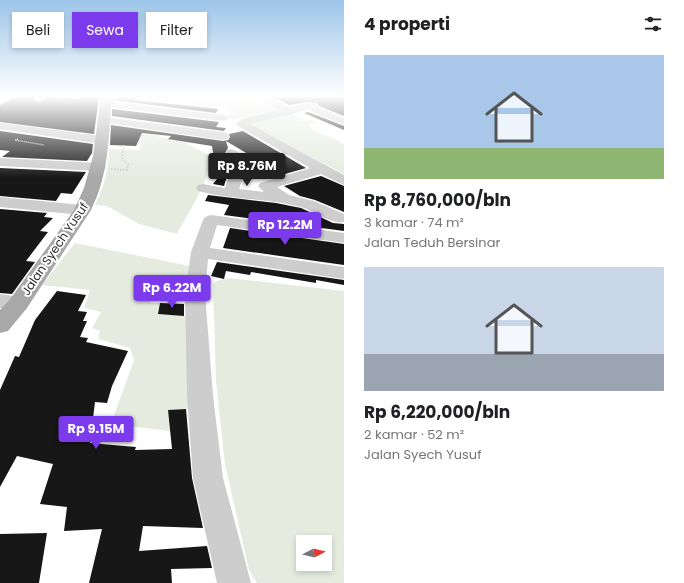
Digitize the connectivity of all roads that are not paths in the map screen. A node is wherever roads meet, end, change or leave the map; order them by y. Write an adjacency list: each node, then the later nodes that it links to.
1 (104, 123): 6 (main road, Jalan Syech Yusuf)
2 (170, 123): 5 (street)
3 (243, 123): 9 (street)
4 (0, 126): 6 (street)
5 (222, 136)
6 (102, 140): 8 (main road, Jalan Syech Yusuf)
7 (0, 162): 8 (street)
8 (99, 168): 16 (main road, Jalan Syech Yusuf)
9 (322, 169): 10 (street); 11 (street)
10 (344, 180)
11 (264, 186): 13 (street); 14 (street)
12 (203, 188): 13 (street)
13 (231, 193): 14 (street)
14 (284, 198): 17 (street)
15 (0, 202): 16 (street)
16 (82, 210): 20 (main road, Jalan Syech Yusuf)
17 (342, 228): 18 (street)
18 (200, 252): 19 (street); 22 (street)
19 (344, 273)
20 (9, 302): 21 (main road, Jalan Syech Yusuf)
21 (0, 325)
22 (234, 583)

